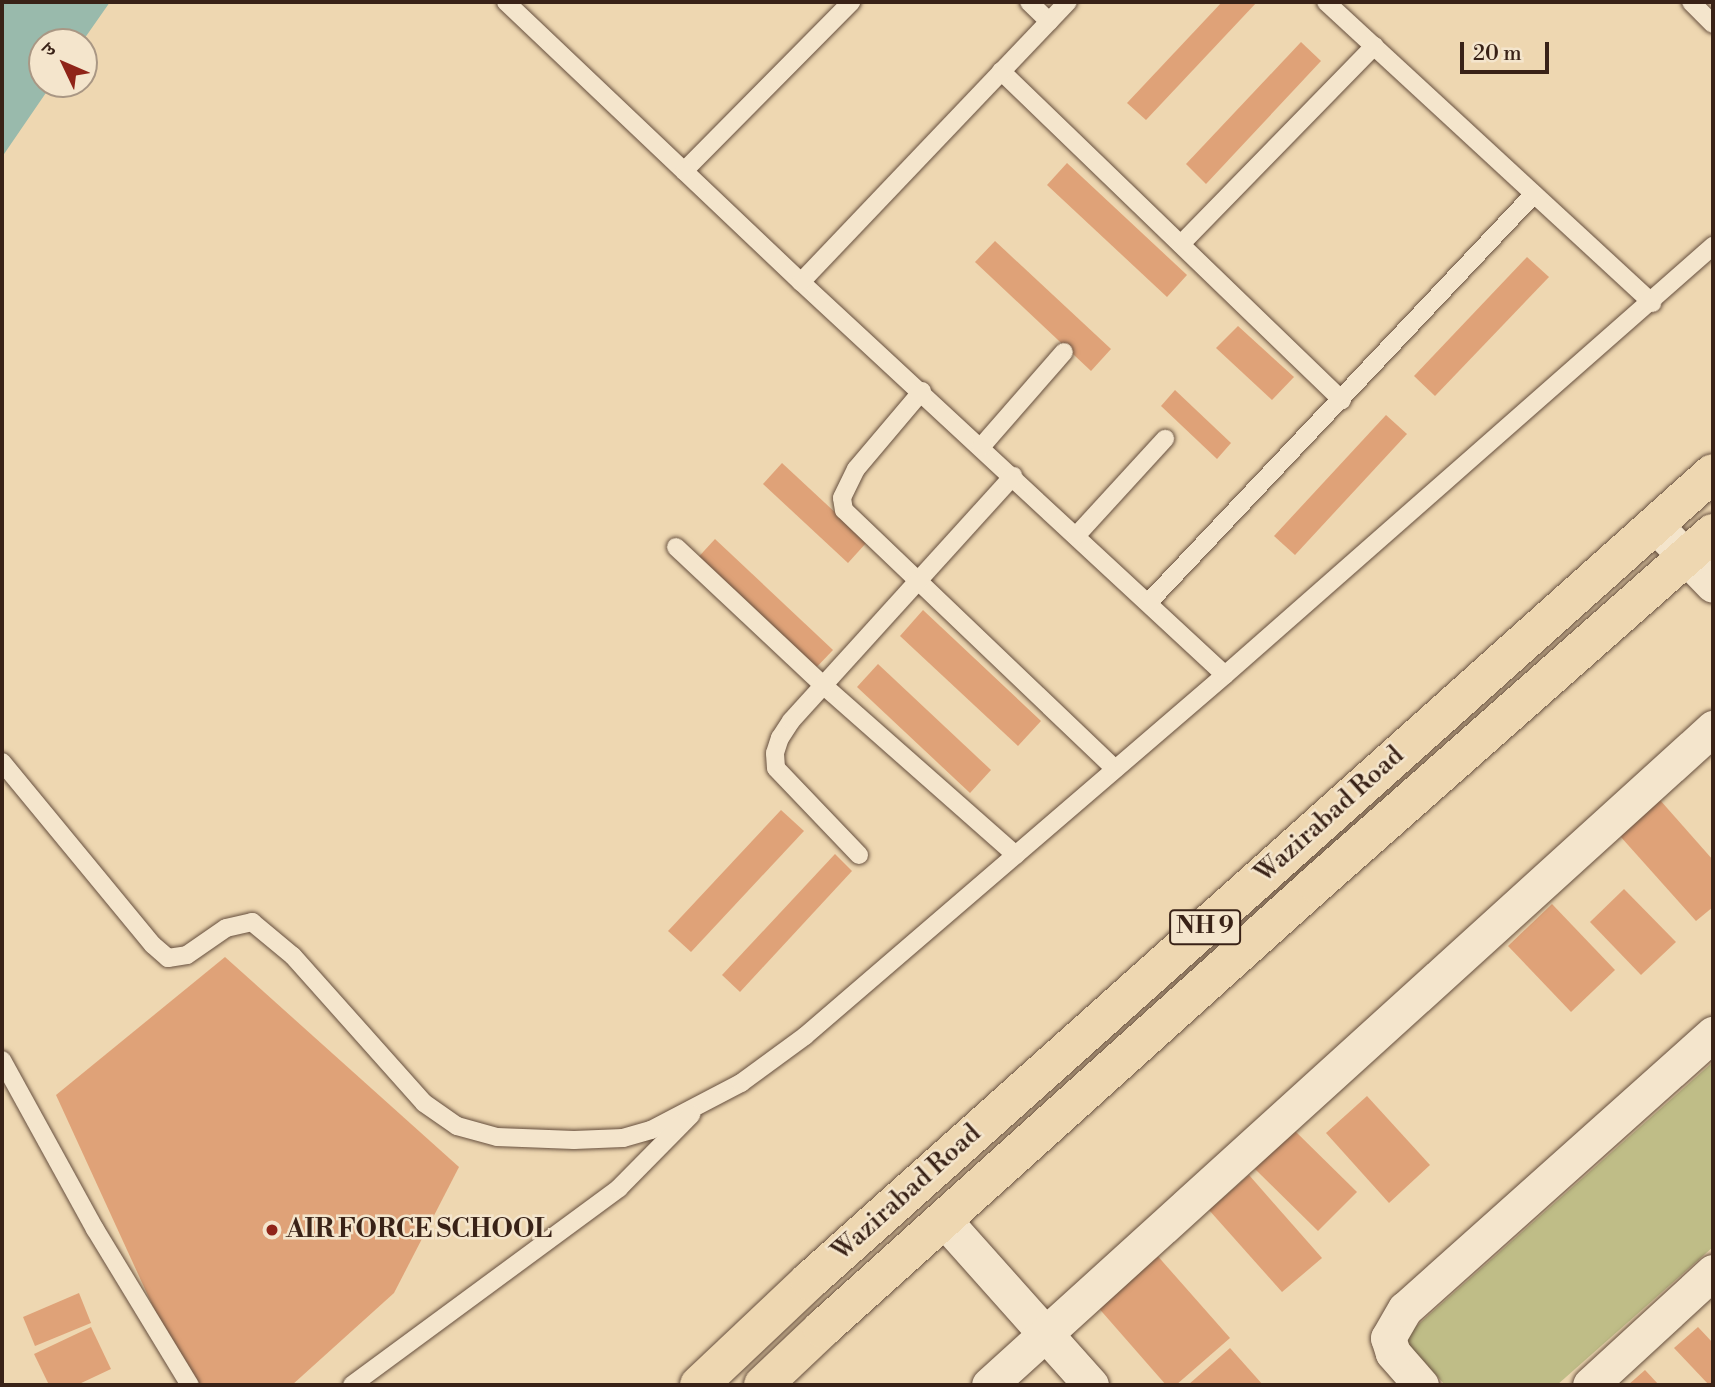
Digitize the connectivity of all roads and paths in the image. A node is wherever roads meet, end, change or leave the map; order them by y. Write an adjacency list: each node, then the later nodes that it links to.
1 (506, 2): 11 (lane)
2 (850, 2): 11 (lane)
3 (1029, 2): 7 (lane)
4 (1068, 2): 7 (lane)
5 (1326, 2): 9 (lane)
6 (1691, 2): 8 (lane)
7 (1049, 22): 10 (lane)
8 (1713, 24)
9 (1374, 46): 12 (lane); 13 (lane)
10 (1001, 71): 13 (lane); 15 (lane)
11 (684, 171): 15 (lane)
12 (1534, 194): 16 (lane); 19 (lane)
13 (1181, 244): 19 (lane)
14 (1713, 246): 16 (lane)
15 (801, 282): 18 (lane)
16 (1652, 303): 31 (lane)
17 (1064, 352): 21 (lane)
18 (922, 391): 21 (lane); 28 (lane)
19 (1342, 400): 30 (lane)
20 (1165, 439): 25 (lane)
21 (981, 447): 23 (lane)
22 (1713, 473): 24 (highway, Wazirabad Road / NH 9)
23 (1013, 476): 25 (lane); 28 (lane)
24 (1655, 525): 26 (street); 46 (highway, Wazirabad Road / NH 9)
25 (1076, 536): 30 (lane)
26 (1700, 545): 29 (street); 41 (highway, Wazirabad Road / NH 9)
27 (676, 547): 32 (lane)
28 (918, 581): 32 (lane); 35 (lane)
29 (1713, 585)
30 (1148, 603): 31 (lane)
31 (1226, 675): 35 (lane)
32 (823, 685): 36 (lane); 37 (lane)
33 (1713, 728): 43 (street)
34 (2, 762): 40 (lane)
35 (1115, 769): 37 (lane)
36 (859, 855)
37 (1016, 855): 40 (lane)
38 (1713, 1034): 50 (street)
39 (2, 1060): 44 (lane)
40 (699, 1106): 45 (lane)
41 (944, 1220): 43 (street); 47 (highway, Wazirabad Road / NH 9)
42 (1713, 1272): 51 (street)
43 (1045, 1334): 48 (street); 49 (street)
44 (190, 1385)
45 (352, 1385)
46 (699, 1385)
47 (763, 1385)
48 (989, 1385)
49 (1091, 1385)
50 (1421, 1385)
51 (1590, 1385)

